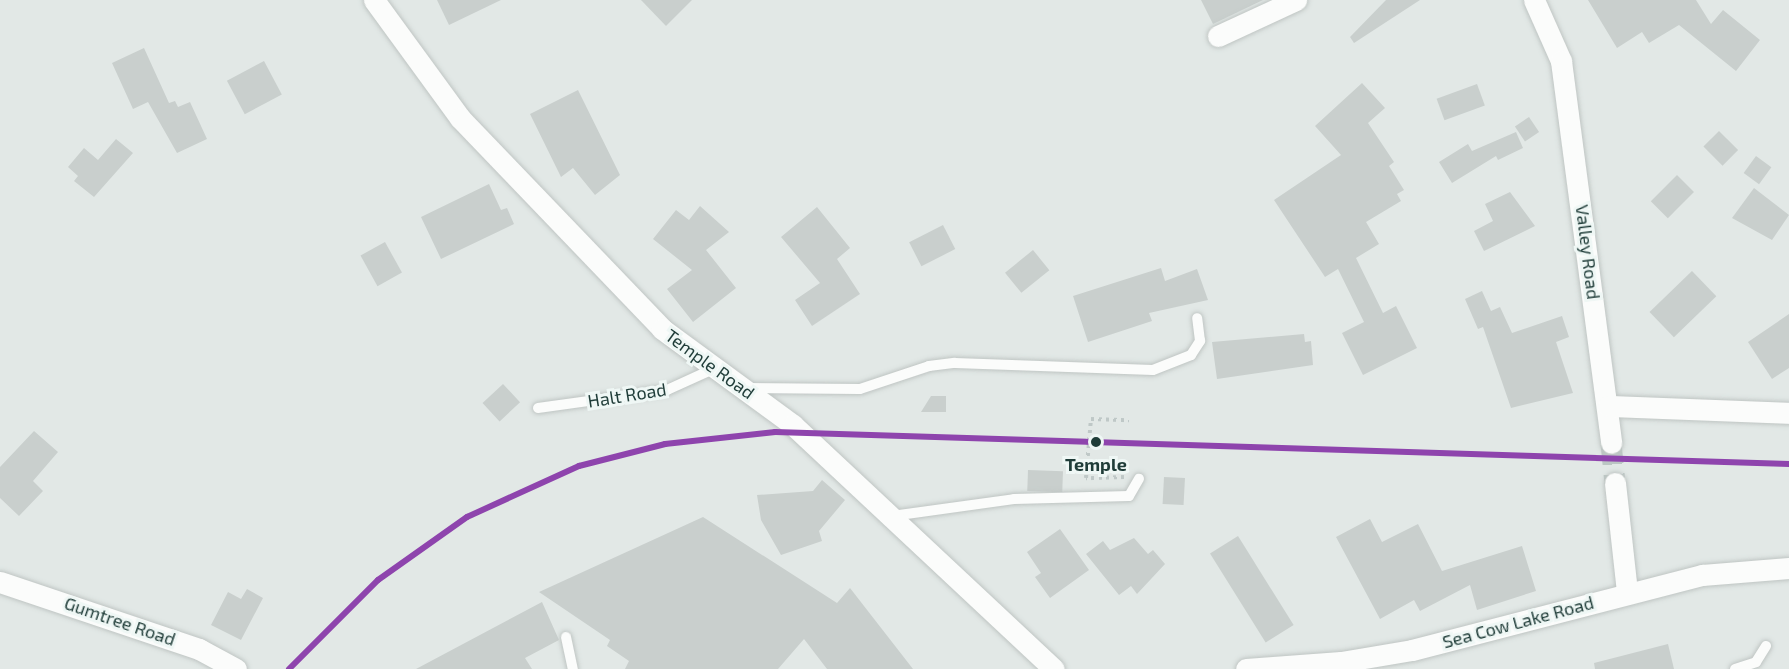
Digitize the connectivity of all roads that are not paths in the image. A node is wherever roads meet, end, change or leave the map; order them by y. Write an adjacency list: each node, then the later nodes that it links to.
1 (374, 0): 6 (street, Temple Road)
2 (1296, 0): 4 (street)
3 (1534, 0): 8 (street, Valley Road)
4 (1218, 36)
5 (1197, 318): 7 (lane)
6 (713, 369): 7 (street, Temple Road); 9 (lane, Halt Road)
7 (741, 388): 14 (street, Temple Road)
8 (1608, 406): 10 (street); 11 (street, Valley Road)
9 (538, 408)
10 (1789, 413)
11 (1611, 443)
12 (1139, 479): 14 (lane)
13 (1615, 483): 17 (street)
14 (891, 516): 22 (street, Temple Road)
15 (1789, 568): 17 (street, Sea Cow Lake Road)
16 (0, 582): 20 (street, Gumtree Road)
17 (1627, 592): 23 (street, Sea Cow Lake Road)
18 (566, 637): 21 (lane)
19 (1766, 646): 24 (lane)
20 (237, 669)
21 (573, 669)
22 (1054, 669)
23 (1246, 669)
24 (1735, 669)

